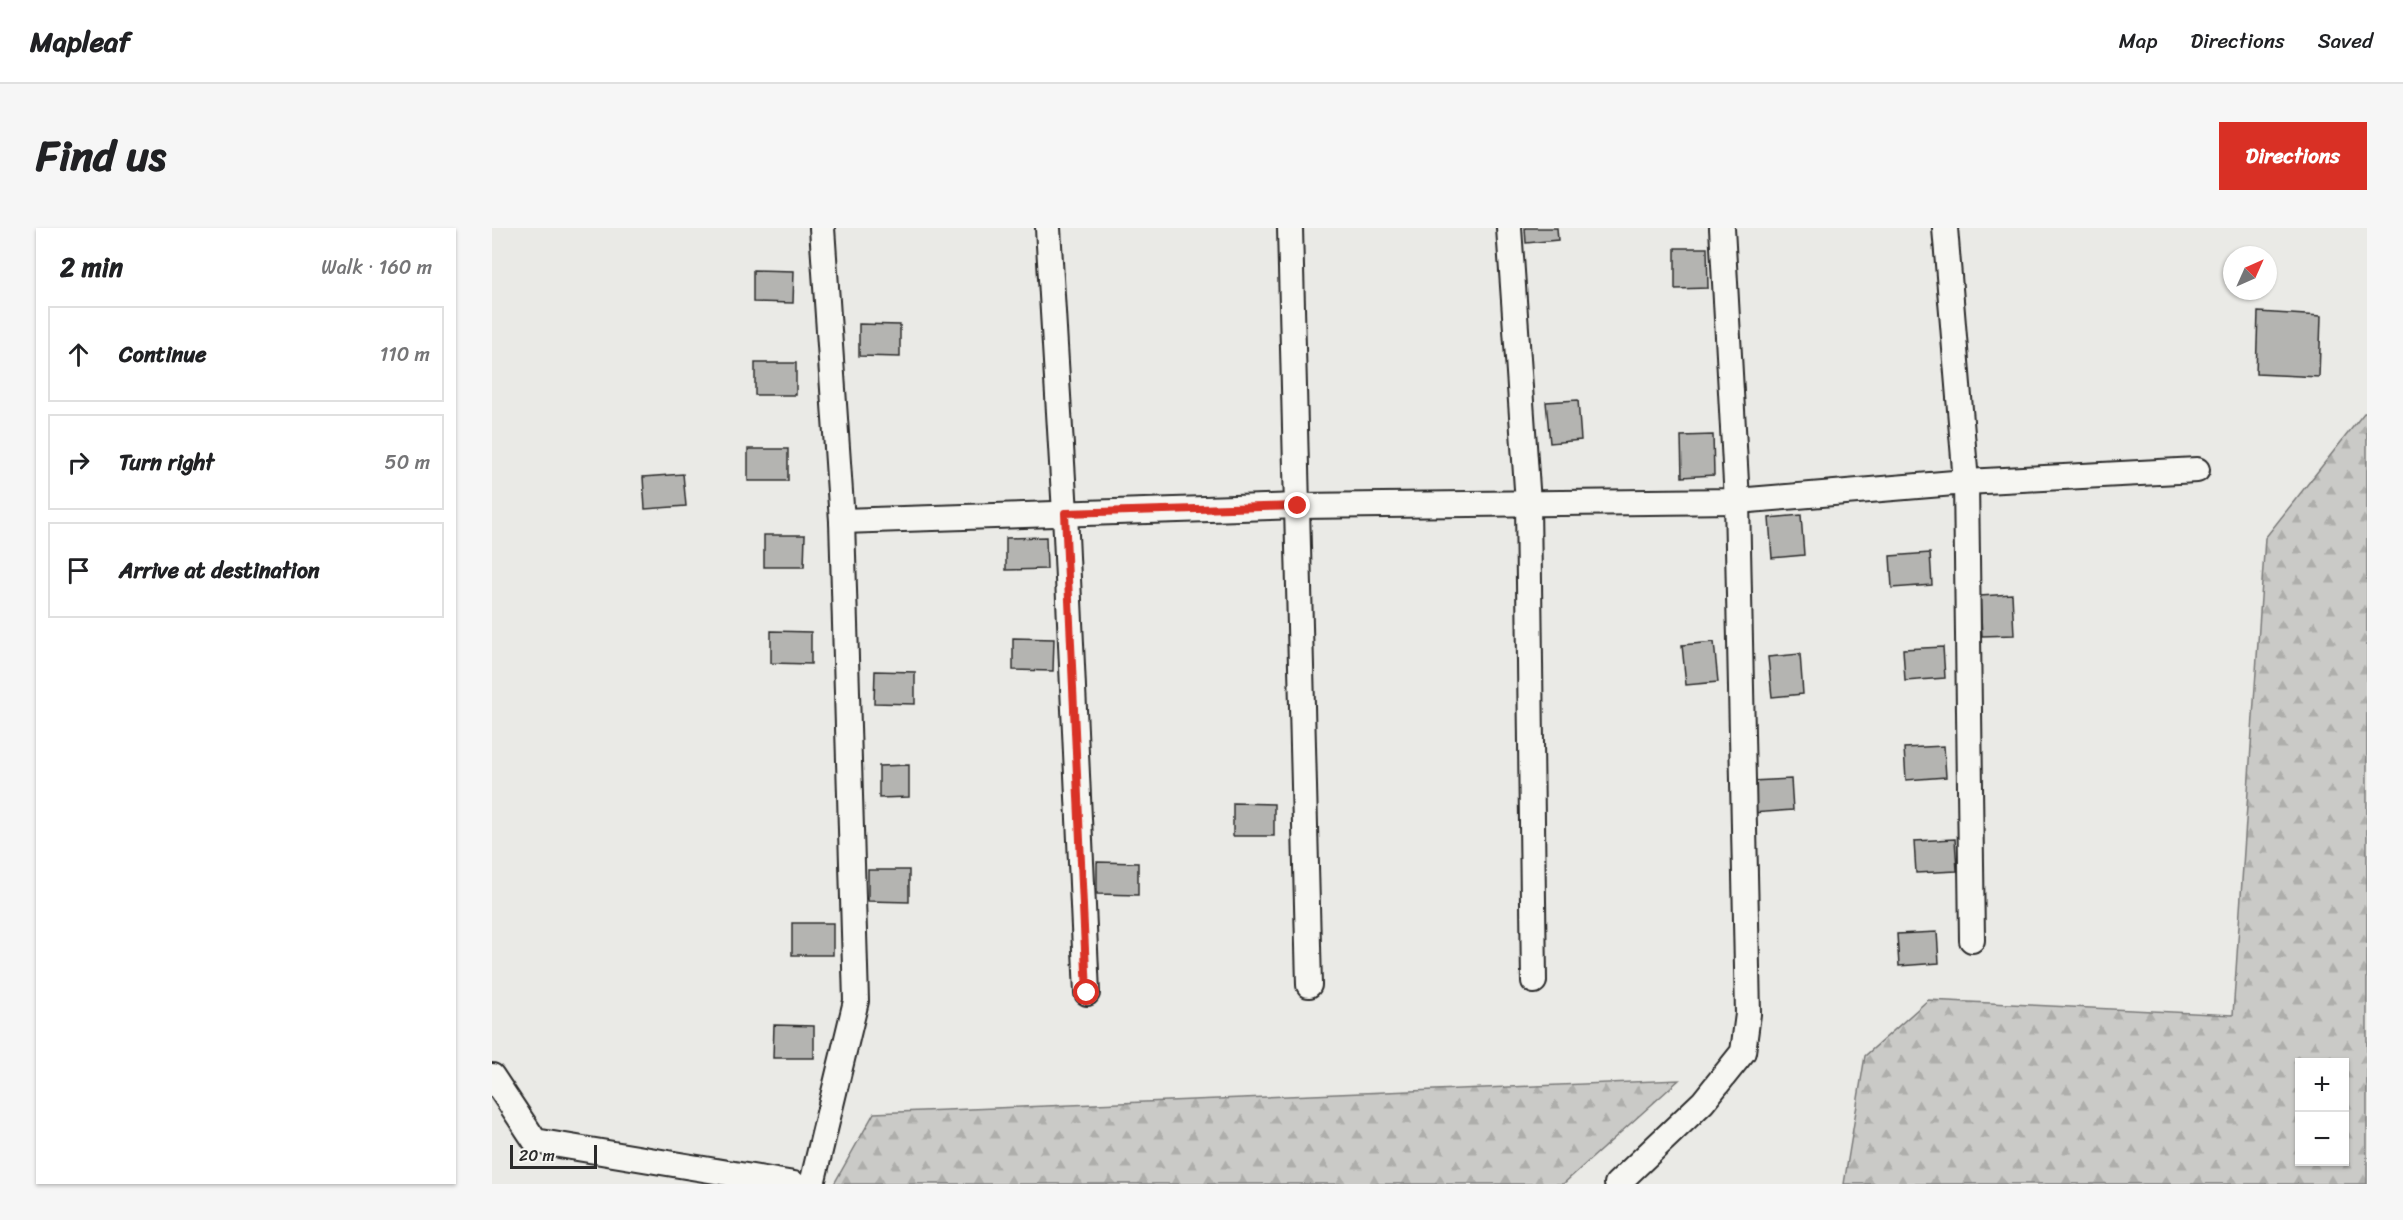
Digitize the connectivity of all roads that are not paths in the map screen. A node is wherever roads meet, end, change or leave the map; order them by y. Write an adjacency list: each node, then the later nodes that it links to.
1 (822, 228): 13 (street)
2 (1048, 228): 12 (street)
3 (1290, 228): 11 (street)
4 (1509, 228): 10 (street)
5 (1722, 228): 9 (street)
6 (1945, 228): 8 (street)
7 (2197, 470): 8 (street)
8 (1966, 482): 9 (street); 14 (street)
9 (1737, 501): 10 (street); 21 (street)
10 (1527, 503): 11 (street); 15 (street)
11 (1298, 506): 12 (street); 16 (street)
12 (1065, 513): 13 (street); 17 (street)
13 (842, 521): 20 (street)
14 (1972, 940)
15 (1534, 981)
16 (1309, 985)
17 (1087, 993)
18 (492, 1076): 19 (street)
19 (794, 1184)
20 (812, 1184)
21 (1617, 1184)

